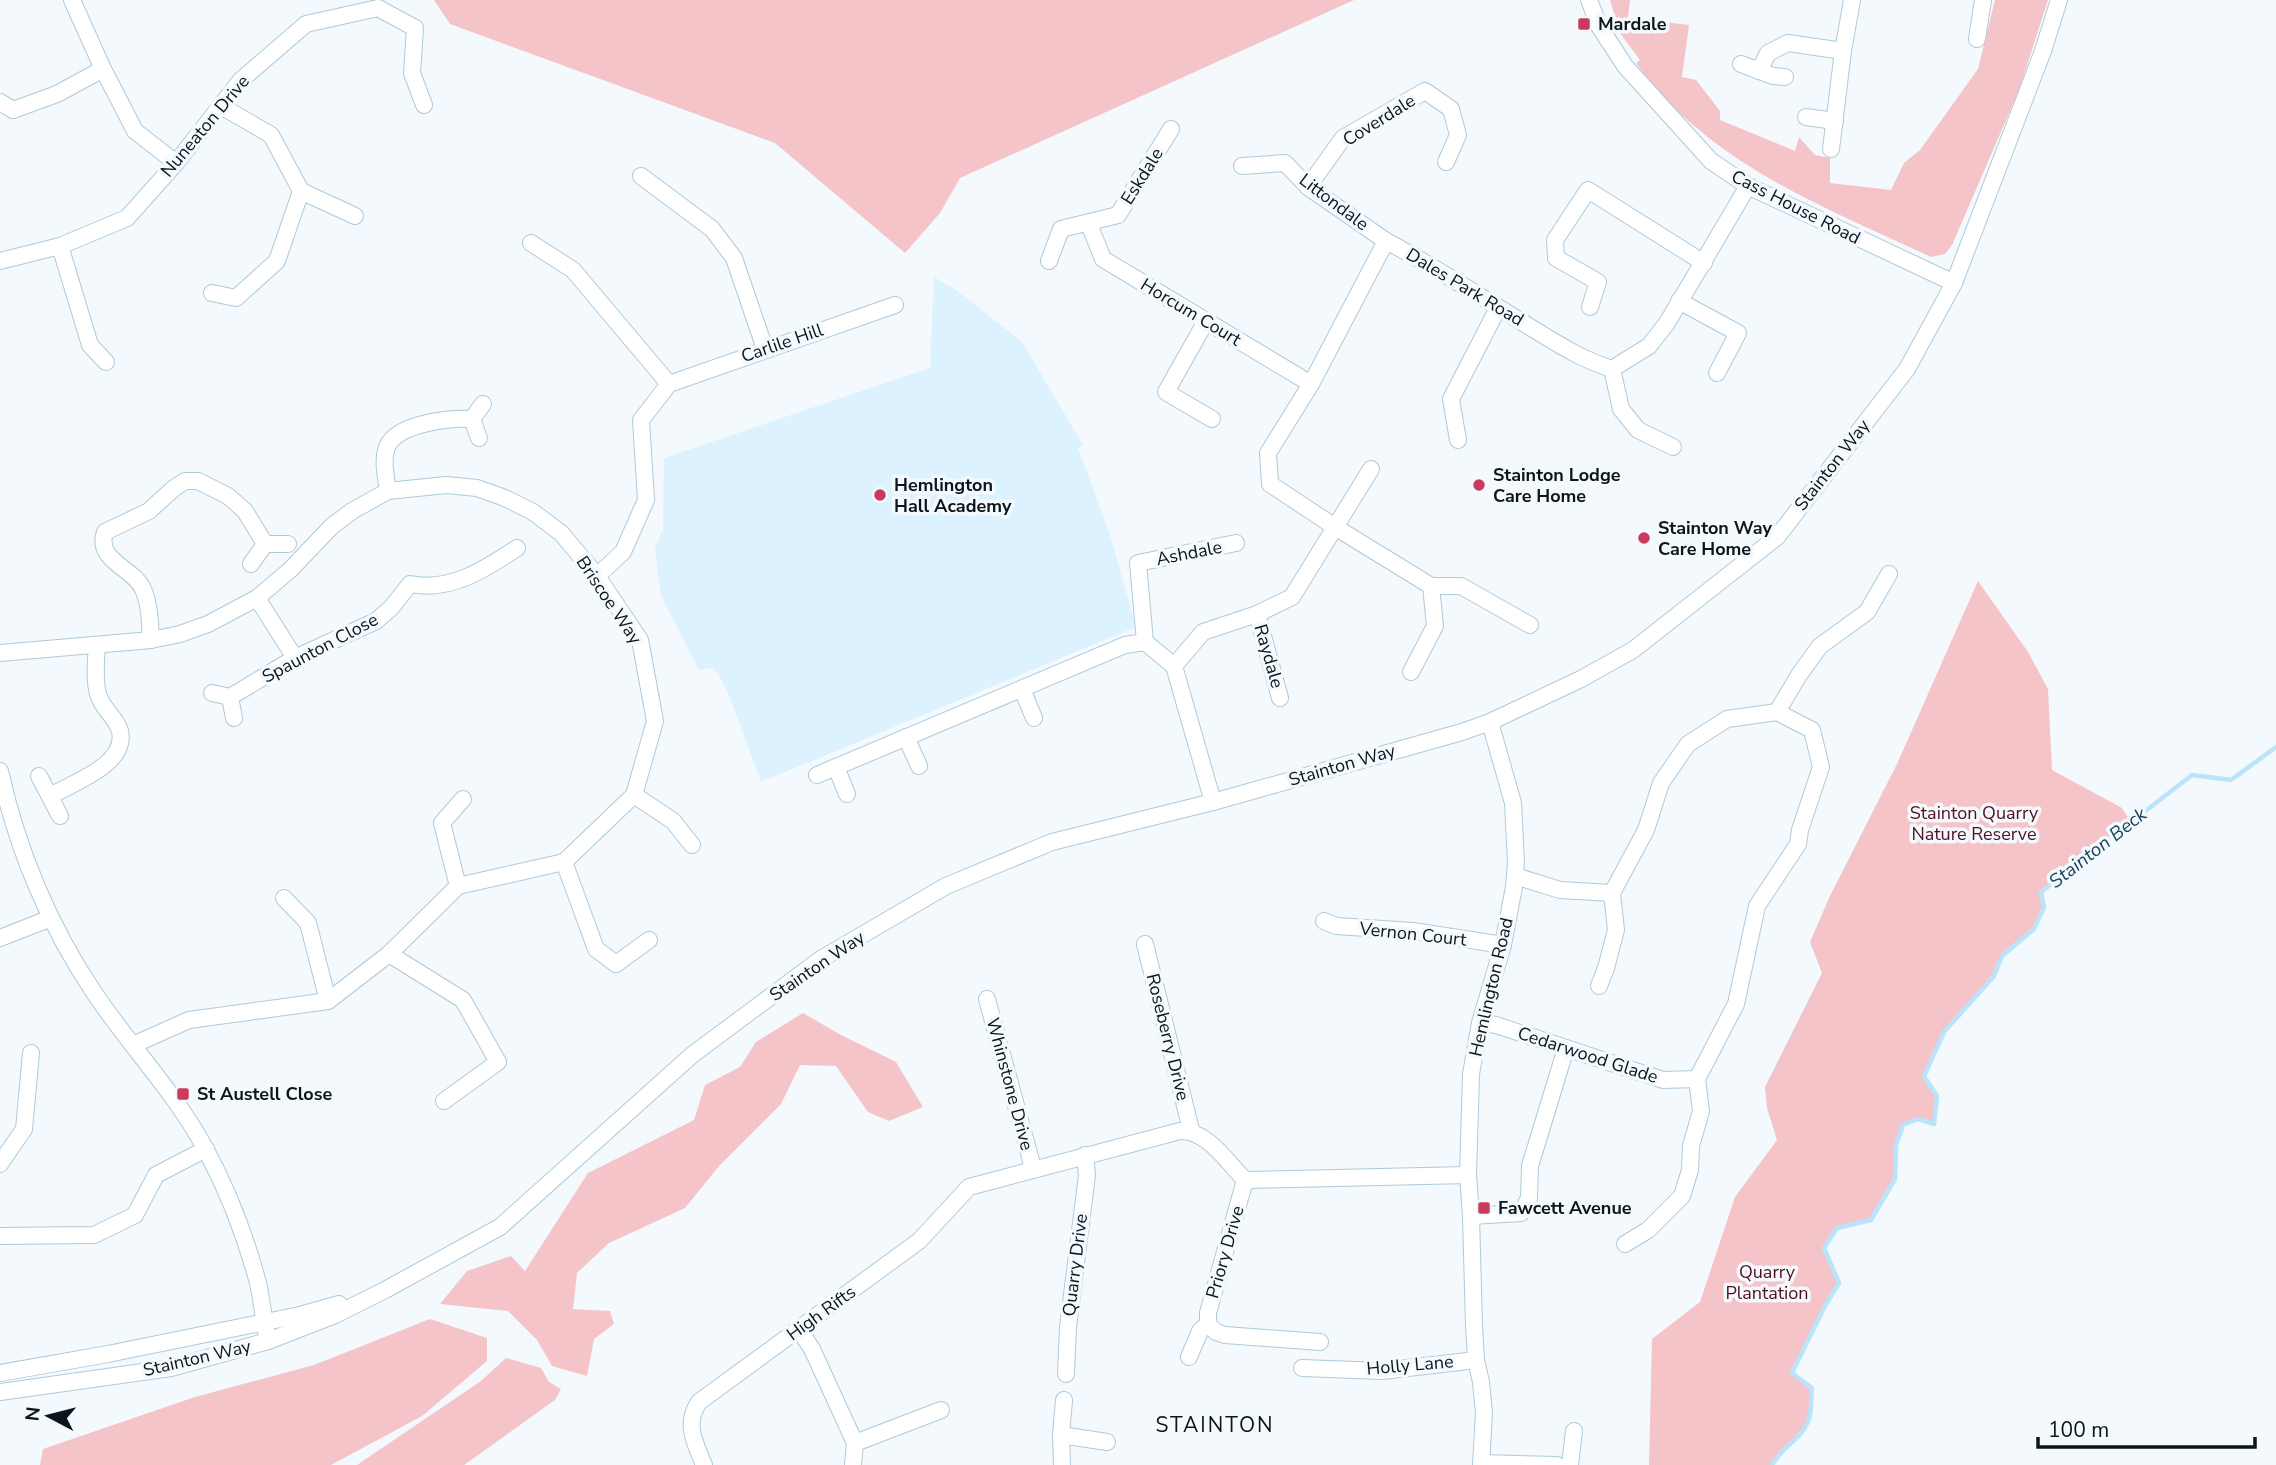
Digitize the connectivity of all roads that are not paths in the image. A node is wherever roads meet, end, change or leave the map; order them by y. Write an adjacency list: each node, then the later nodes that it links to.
1 (72, 0): 9 (street)
2 (1589, 0): 23 (street, Cass House Road)
3 (1852, 0): 7 (street)
4 (1983, 0): 6 (street)
5 (2059, 0): 34 (street, Stainton Way)
6 (1977, 39)
7 (1843, 51): 10 (street); 16 (street)
8 (1741, 64): 10 (street)
9 (103, 69): 12 (street); 20 (street)
10 (1759, 71): 11 (street)
11 (1785, 77)
12 (0, 102)
13 (424, 105): 14 (street, Nuneaton Drive)
14 (221, 106): 20 (street, Nuneaton Drive); 25 (street)
15 (1806, 117): 16 (street)
16 (1835, 121): 18 (street)
17 (1171, 129): 27 (street, Eskdale)
18 (1831, 149)
19 (1446, 162): 24 (street, Coverdale)
20 (176, 163): 30 (street, Nuneaton Drive)
21 (1242, 166): 24 (street, Littondale)
22 (641, 176): 41 (street)
23 (1748, 186): 33 (street); 34 (street, Cass House Road)
24 (1308, 187): 28 (street, Littondale)
25 (300, 191): 26 (street); 35 (street)
26 (355, 216)
27 (1090, 224): 32 (street, Eskdale); 40 (street, Horcum Court)
28 (1386, 241): 39 (street, Dales Park Road); 46 (street, Dales Park Road)
29 (531, 243): 45 (street)
30 (60, 246): 31 (street, Nuneaton Drive); 42 (street)
31 (0, 261)
32 (1049, 261)
33 (1704, 262): 36 (street); 38 (street)
34 (1954, 283): 83 (street, Stainton Way)
35 (212, 293)
36 (1679, 301): 43 (street); 44 (street)
37 (895, 305): 41 (street, Carlile Hill)
38 (1590, 307)
39 (1499, 308): 43 (street, Dales Park Road); 52 (street)
40 (1206, 321): 46 (street, Horcum Court); 49 (street)
41 (765, 349): 45 (street, Carlile Hill)
42 (106, 362)
43 (1612, 369): 50 (street)
44 (1717, 373)
45 (669, 384): 64 (street)
46 (1311, 384): 57 (street, Dales Park Road)
47 (482, 404): 48 (street)
48 (472, 419): 51 (street); 56 (street)
49 (1212, 419)
50 (1638, 430): 53 (street); 54 (street)
51 (479, 439)
52 (1458, 440)
53 (1631, 446)
54 (1673, 447)
55 (1371, 470): 57 (street)
56 (388, 491): 64 (street, Briscoe Way); 66 (street, Briscoe Way)
57 (1335, 527): 65 (street); 67 (street)
58 (1236, 543): 70 (street, Ashdale)
59 (265, 544): 60 (street); 62 (street); 69 (street)
60 (288, 544)
61 (517, 548): 73 (street, Spaunton Close)
62 (251, 564)
63 (1889, 574): 80 (street)
64 (597, 576): 90 (street, Briscoe Way)
65 (1431, 586): 68 (street); 75 (street)
66 (257, 598): 69 (street, Briscoe Way); 73 (street)
67 (1257, 614): 74 (street); 79 (street, Raydale)
68 (1530, 625)
69 (151, 640): 71 (street, Briscoe Way)
70 (1145, 642): 74 (street); 76 (street)
71 (97, 645): 72 (street, Briscoe Way); 92 (street)
72 (0, 653)
73 (295, 658): 78 (street, Spaunton Close)
74 (1174, 666): 94 (street)
75 (1411, 671)
76 (1022, 689): 82 (street); 84 (street)
77 (212, 693): 78 (street)
78 (230, 697): 81 (street)
79 (1280, 698)
80 (1777, 712): 100 (street); 116 (street)
81 (234, 718)
82 (1034, 718)
83 (1490, 722): 94 (street, Stainton Way); 98 (street, Hemlington Road)
84 (906, 737): 85 (street); 86 (street)
85 (919, 766)
86 (836, 767): 88 (street); 91 (street)
87 (0, 771): 102 (street)
88 (817, 775)
89 (39, 776): 92 (street)
90 (634, 794): 96 (street); 97 (street, Briscoe Way)
91 (847, 794)
92 (50, 796): 95 (street)
93 (463, 799): 99 (street)
94 (1213, 802): 130 (street, Stainton Way)
95 (60, 816)
96 (692, 845)
97 (564, 862): 99 (street); 105 (street)
98 (1515, 876): 100 (street); 107 (street, Hemlington Road)
99 (458, 886): 108 (street)
100 (1612, 892): 109 (street)
101 (284, 898): 111 (street)
102 (51, 918): 104 (street); 113 (street)
103 (1324, 921): 107 (street, Vernon Court)
104 (0, 938)
105 (649, 940)
106 (1145, 944): 118 (street, Roseberry Drive)
107 (1503, 944): 112 (street, Hemlington Road)
108 (389, 954): 111 (street); 117 (street)
109 (1599, 986)
110 (987, 999): 122 (street, Whinstone Drive)
111 (328, 1001): 113 (street)
112 (1480, 1023): 114 (street, Cedarwood Glade); 123 (street, Hemlington Road)
113 (133, 1045): 119 (street)
114 (1566, 1048): 116 (street, Cedarwood Glade); 125 (street)
115 (31, 1053): 121 (street)
116 (1697, 1079): 126 (street)
117 (444, 1101)
118 (1191, 1130): 120 (street); 124 (street)
119 (206, 1149): 127 (street); 131 (street)
120 (1085, 1155): 122 (street); 140 (street, Quarry Drive)
121 (0, 1164)
122 (1032, 1168): 133 (street, High Rifts)
123 (1468, 1175): 124 (street); 125 (street, Hemlington Road)
124 (1245, 1180): 132 (street, Priory Drive)
125 (1471, 1216): 137 (street, Hemlington Road)
126 (1648, 1230): 128 (street); 129 (street)
127 (0, 1236)
128 (1664, 1238)
129 (1625, 1244)
130 (385, 1290): 131 (street, Stainton Way); 134 (street, Stainton Way)
131 (264, 1321): 134 (street); 139 (street, Stainton Way)
132 (1208, 1324): 135 (street); 136 (street, Priory Drive)
133 (799, 1329): 147 (street); 149 (street, High Rifts)
134 (268, 1341): 141 (street, Stainton Way)
135 (1320, 1342)
136 (1189, 1357)
137 (1476, 1360): 138 (street, Holly Lane); 148 (street, Hemlington Road)
138 (1302, 1368)
139 (0, 1373)
140 (1066, 1374)
141 (0, 1392)
142 (1064, 1400): 145 (street)
143 (941, 1410): 147 (street)
144 (1574, 1431): 153 (street)
145 (1060, 1435): 146 (street); 151 (street)
146 (1107, 1442)
147 (855, 1443): 150 (street)
148 (1481, 1464): 152 (street)
149 (704, 1465)
150 (853, 1465)
151 (1062, 1465)
152 (1557, 1465)
153 (1570, 1465)

